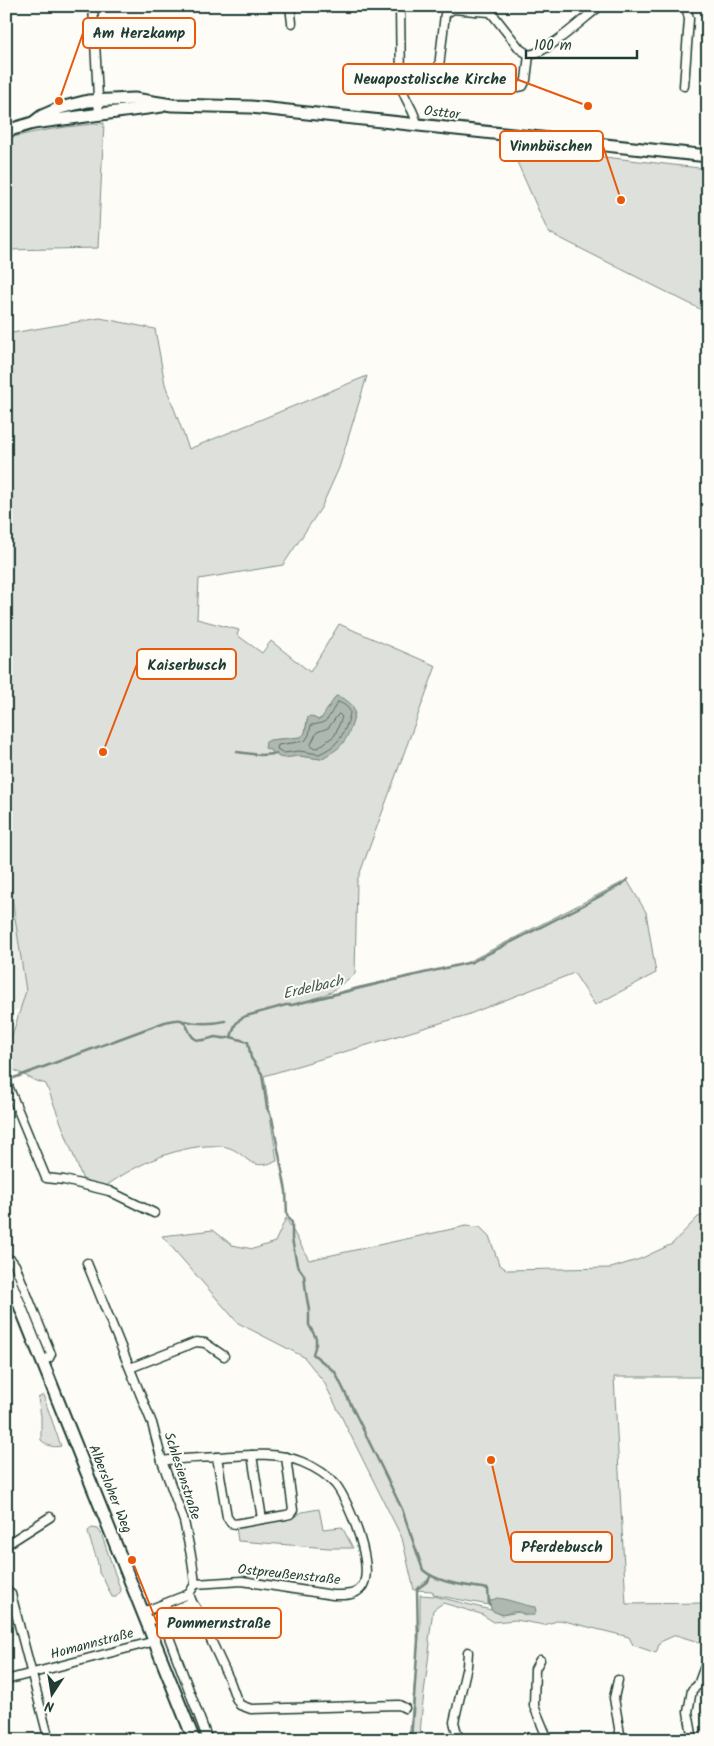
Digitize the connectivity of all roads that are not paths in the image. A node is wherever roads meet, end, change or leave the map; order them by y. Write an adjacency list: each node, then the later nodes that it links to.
1 (93, 6): 10 (street)
2 (290, 6): 7 (street)
3 (400, 6): 14 (street)
4 (600, 6): 8 (street)
5 (686, 6): 9 (street)
6 (475, 8): 8 (street); 8 (street)
7 (292, 23)
8 (529, 55)
9 (684, 86)
10 (97, 100): 11 (main road, Osttor); 12 (street); 13 (main road, Osttor)
11 (172, 104): 12 (main road, Osttor); 14 (main road, Osttor)
12 (99, 115): 13 (main road, Osttor)
13 (33, 123): 15 (main road, Osttor)
14 (417, 125): 16 (main road, Osttor)
15 (6, 131)
16 (708, 156)
17 (6, 1081): 18 (street)
18 (154, 1213)
19 (6, 1261): 23 (street)
20 (87, 1263): 24 (street, Schlesienstraße)
21 (6, 1271): 23 (main road, Albersloher Weg)
22 (224, 1356): 24 (street)
23 (42, 1361): 36 (main road, Albersloher Weg)
24 (130, 1368): 28 (street, Schlesienstraße)
25 (252, 1455): 26 (street, Ostpreußenstraße); 27 (street, Ostpreußenstraße); 30 (street)
26 (217, 1457): 28 (street, Ostpreußenstraße); 30 (street)
27 (286, 1457): 30 (street); 32 (street, Ostpreußenstraße)
28 (162, 1461): 32 (street, Schlesienstraße)
29 (50, 1517): 31 (street)
30 (262, 1519)
31 (6, 1545)
32 (195, 1584): 34 (street)
33 (6, 1589): 41 (street)
34 (190, 1598): 35 (street); 36 (street); 44 (street)
35 (161, 1616): 36 (street); 47 (street)
36 (145, 1617): 37 (main road, Albersloher Weg)
37 (155, 1640): 41 (street, Homannstraße); 46 (main road, Albersloher Weg)
38 (468, 1652): 48 (street)
39 (708, 1658): 51 (street)
40 (540, 1660): 49 (street)
41 (32, 1673): 42 (street, Homannstraße); 45 (street)
42 (6, 1680)
43 (618, 1680): 50 (street)
44 (405, 1708)
45 (48, 1740)
46 (194, 1740)
47 (208, 1740)
48 (459, 1740)
49 (548, 1740)
50 (621, 1740)
51 (693, 1740)

